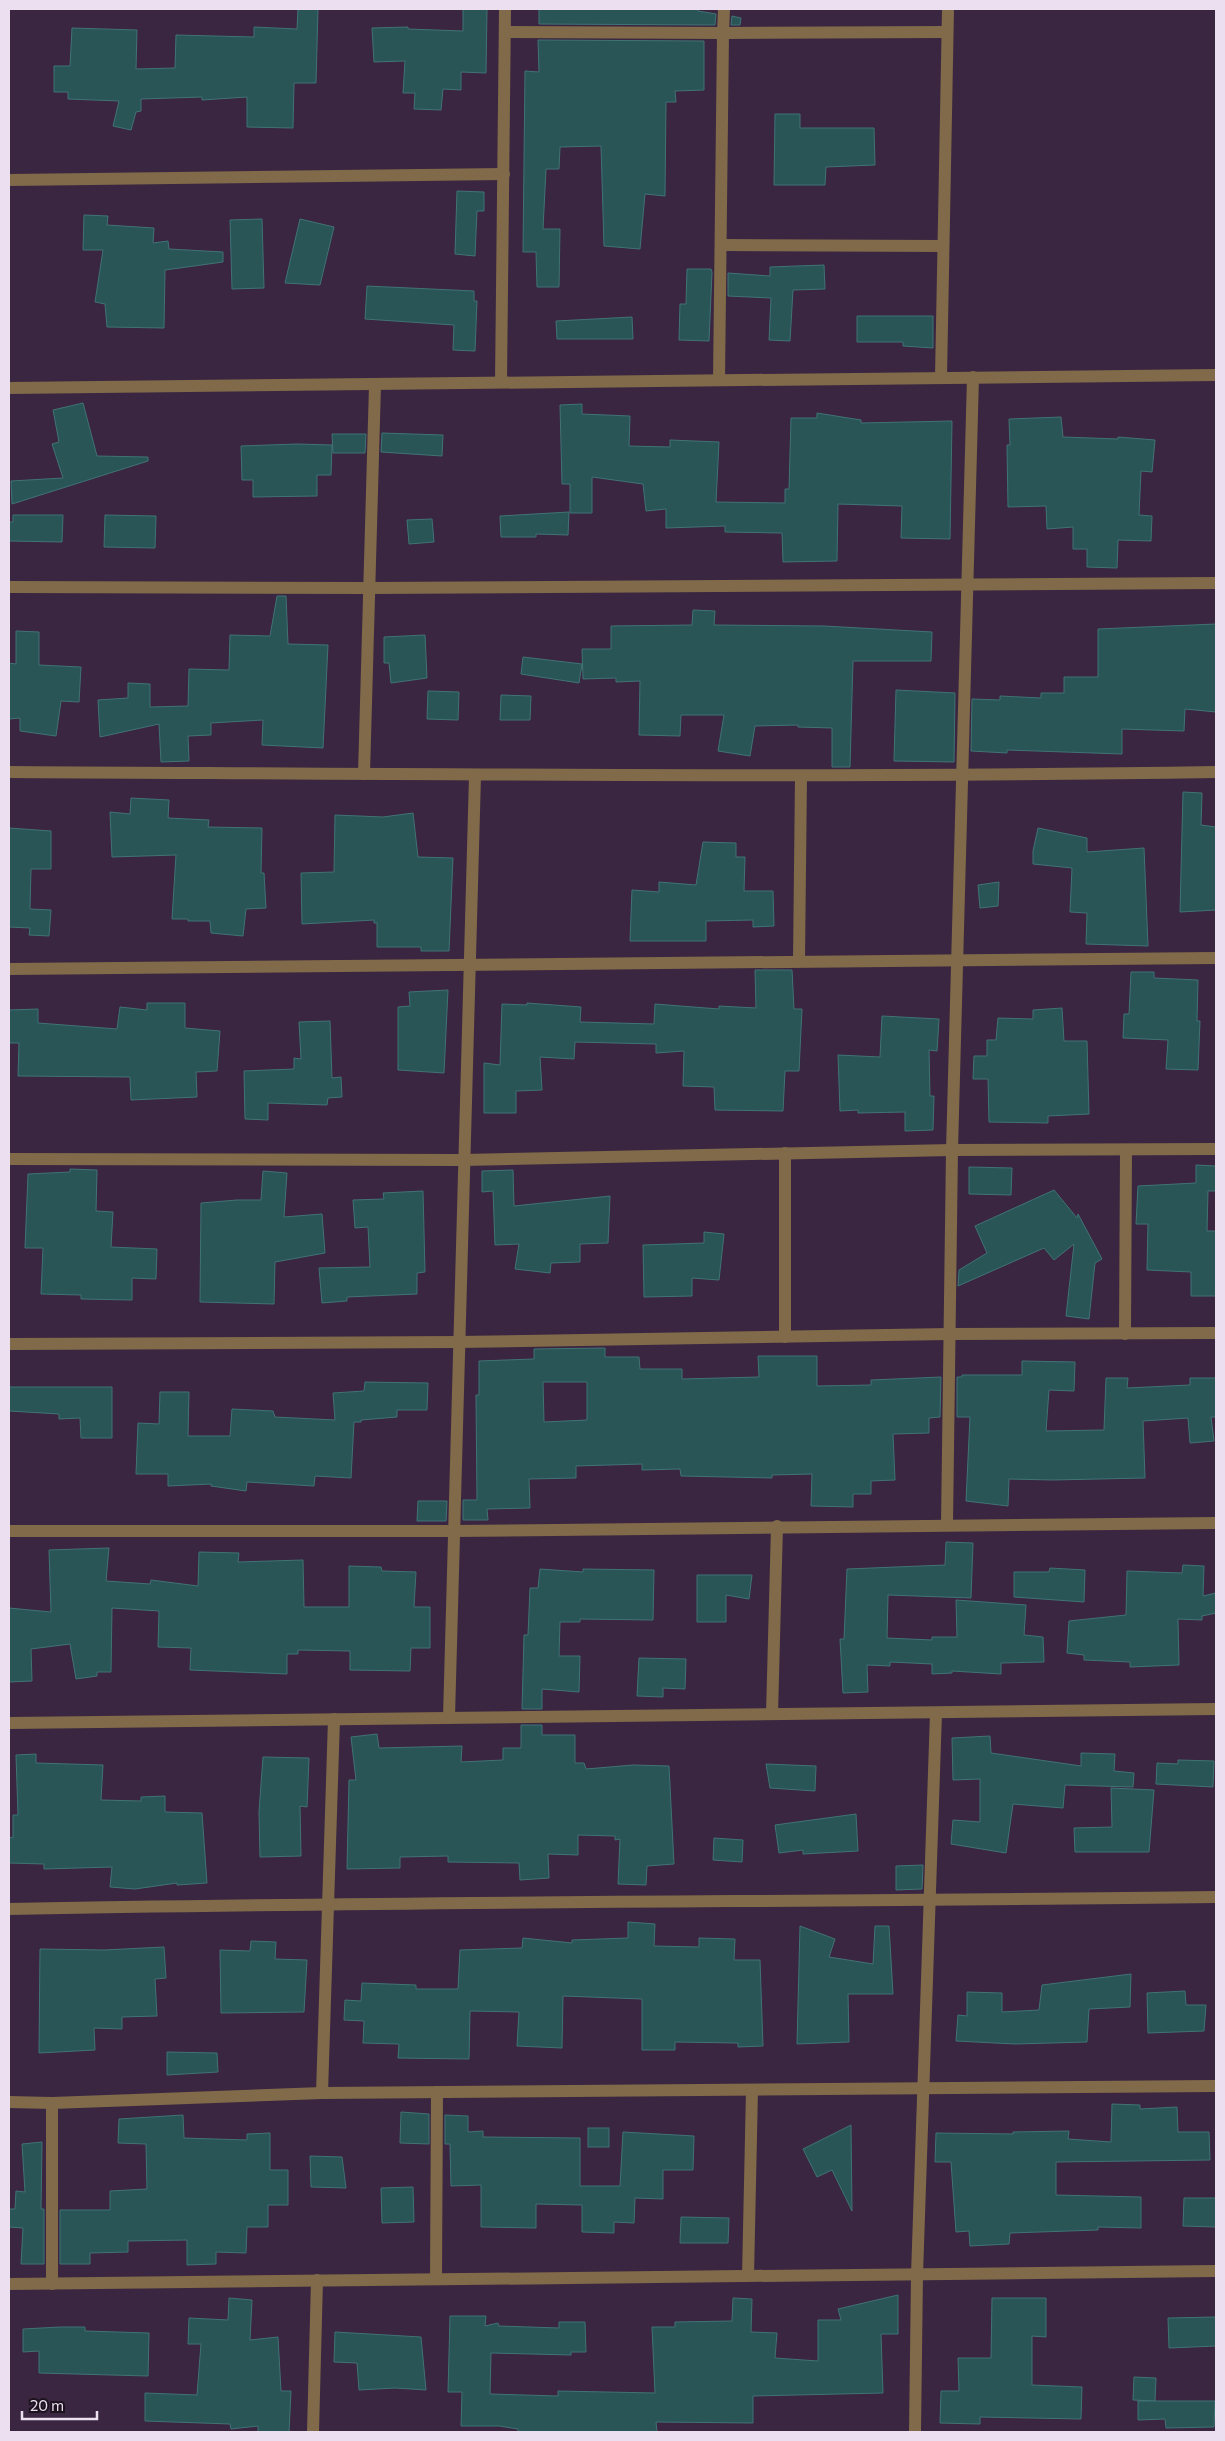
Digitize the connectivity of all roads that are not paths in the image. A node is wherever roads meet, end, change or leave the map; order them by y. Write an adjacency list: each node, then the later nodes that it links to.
1 (505, 9): 4 (street)
2 (724, 9): 6 (street)
3 (948, 9): 5 (street)
4 (505, 32): 6 (street); 7 (street)
5 (947, 32): 6 (street); 10 (street)
6 (724, 33): 9 (street)
7 (504, 174): 8 (street); 15 (street)
8 (9, 180)
9 (722, 245): 10 (street); 14 (street)
10 (943, 246): 12 (street)
11 (1216, 375): 13 (street)
12 (941, 377): 13 (street); 14 (street)
13 (973, 377): 19 (street)
14 (719, 380): 15 (street)
15 (500, 382): 16 (street)
16 (375, 385): 17 (street); 21 (street)
17 (9, 388)
18 (1216, 583): 19 (street)
19 (969, 584): 21 (street); 27 (street)
20 (9, 587): 21 (street)
21 (370, 588): 24 (street)
22 (9, 772): 24 (street)
23 (1216, 772): 27 (street)
24 (364, 774): 25 (street)
25 (475, 776): 26 (street); 31 (street)
26 (801, 776): 27 (street); 29 (street)
27 (964, 776): 30 (street)
28 (1216, 958): 30 (street)
29 (799, 960): 30 (street); 31 (street)
30 (957, 960): 34 (street)
31 (470, 966): 32 (street); 38 (street)
32 (9, 969)
33 (1216, 1149): 35 (street)
34 (952, 1150): 35 (street); 36 (street); 40 (street)
35 (1126, 1150): 41 (street)
36 (785, 1153): 38 (street); 42 (street)
37 (9, 1159): 38 (street)
38 (464, 1160): 43 (street)
39 (1216, 1333): 41 (street)
40 (949, 1334): 41 (street); 42 (street); 46 (street)
41 (1125, 1334)
42 (785, 1337): 43 (street)
43 (458, 1342): 44 (street); 48 (street)
44 (9, 1344)
45 (1216, 1523): 46 (street)
46 (947, 1524): 47 (street)
47 (778, 1526): 48 (street); 52 (street)
48 (453, 1530): 49 (street); 53 (street)
49 (9, 1531)
50 (1216, 1709): 51 (street)
51 (936, 1713): 52 (street); 57 (street)
52 (772, 1714): 53 (street)
53 (448, 1717): 54 (street)
54 (334, 1719): 55 (street); 58 (street)
55 (9, 1723)
56 (1216, 1897): 57 (street)
57 (930, 1901): 58 (street); 61 (street)
58 (327, 1903): 59 (street); 64 (street)
59 (9, 1909)
60 (1216, 2086): 61 (street)
61 (922, 2089): 62 (street); 68 (street)
62 (752, 2090): 63 (street); 69 (street)
63 (437, 2092): 64 (street); 70 (street)
64 (322, 2093): 66 (street)
65 (9, 2102): 66 (street)
66 (52, 2103): 73 (street)
67 (1216, 2271): 68 (street)
68 (916, 2275): 69 (street); 75 (street)
69 (748, 2276): 70 (street)
70 (436, 2278): 71 (street)
71 (317, 2280): 73 (street); 74 (street)
72 (9, 2284): 73 (street)
73 (52, 2284)
74 (313, 2432)
75 (914, 2432)

